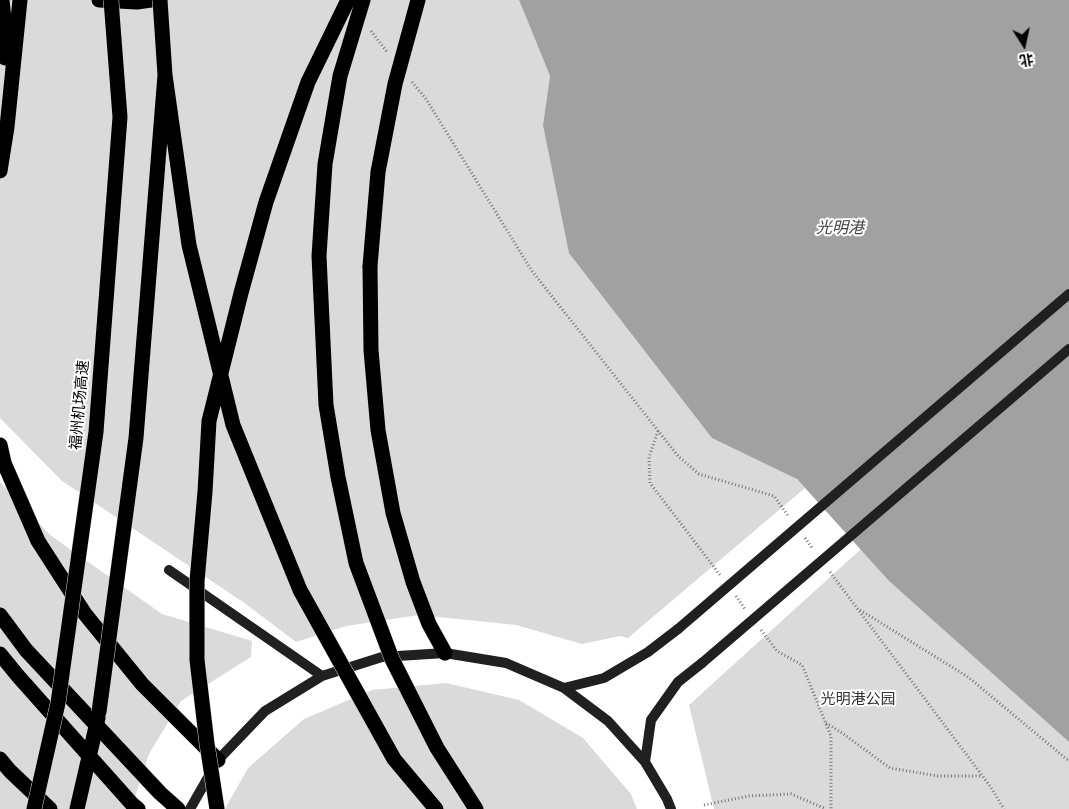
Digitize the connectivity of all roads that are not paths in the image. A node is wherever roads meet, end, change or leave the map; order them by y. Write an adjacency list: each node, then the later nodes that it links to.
1 (2, 0): 11 (highway)
2 (20, 0): 11 (highway)
3 (99, 0): 5 (highway)
4 (111, 0): 25 (highway, 福州机场高速, bridge)
5 (151, 0)
6 (160, 0): 10 (highway, bridge)
7 (348, 0): 31 (highway, bridge)
8 (363, 0): 33 (highway, bridge)
9 (418, 0): 18 (highway, bridge)
10 (165, 75): 27 (highway, bridge); 32 (highway, bridge)
11 (6, 127): 12 (highway)
12 (0, 170)
13 (1069, 294): 21 (main road, bridge)
14 (1069, 349): 24 (main road, bridge)
15 (0, 445): 23 (highway)
16 (169, 570): 20 (main road)
17 (0, 615): 29 (highway)
18 (444, 653): 20 (main road); 21 (main road)
19 (0, 654): 28 (highway)
20 (322, 676): 23 (main road)
21 (564, 688): 24 (main road)
22 (0, 759): 26 (highway)
23 (218, 760): 30 (main road)
24 (645, 762): 34 (main road)
25 (34, 809)
26 (50, 809)
27 (77, 809)
28 (138, 809)
29 (178, 809)
30 (190, 809)
31 (217, 809)
32 (436, 809)
33 (476, 809)
34 (671, 809)

